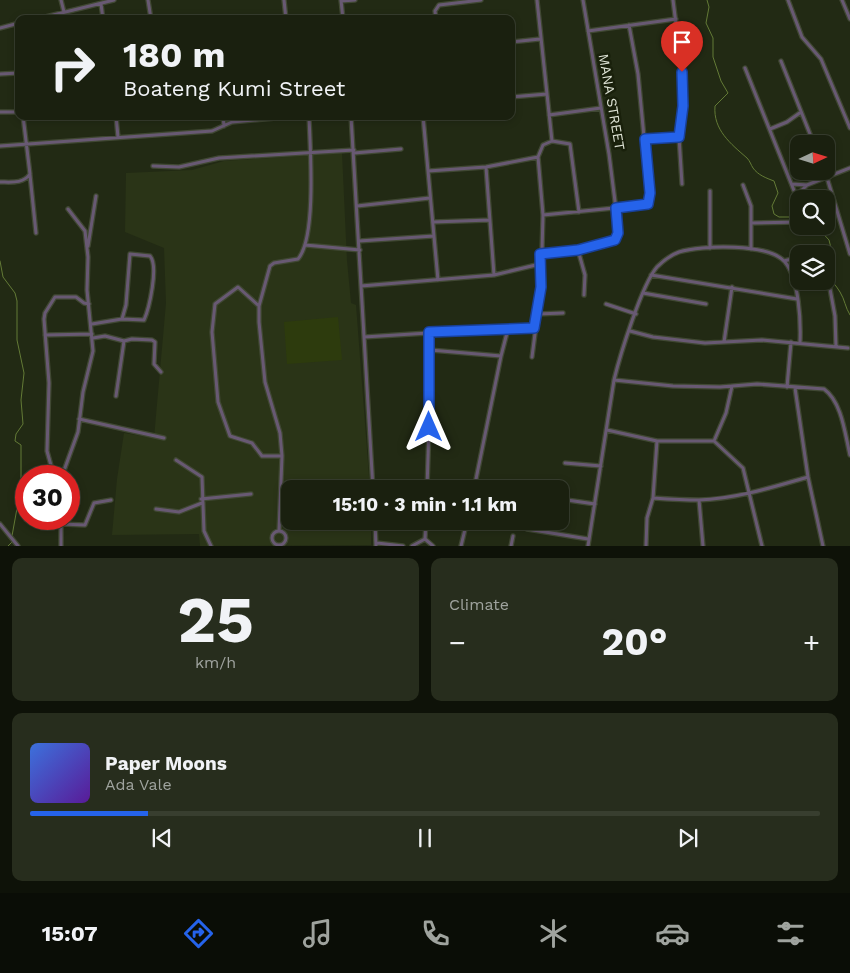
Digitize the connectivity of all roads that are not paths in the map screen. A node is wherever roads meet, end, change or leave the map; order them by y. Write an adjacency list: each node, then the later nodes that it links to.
1 (61, 0): 14 (street)
2 (114, 0): 13 (street)
3 (148, 0): 17 (street)
4 (284, 0): 18 (street)
5 (355, 0): 12 (street)
6 (481, 0): 20 (street)
7 (537, 0): 27 (street)
8 (583, 0): 26 (street, MANA STREET)
9 (673, 0): 22 (street)
10 (788, 0): 49 (street)
11 (842, 0): 21 (street)
12 (341, 1): 19 (street)
13 (100, 4): 14 (street); 16 (street)
14 (64, 12): 15 (street)
15 (52, 15)
16 (102, 15)
17 (150, 15)
18 (286, 15)
19 (343, 15)
20 (436, 15)
21 (850, 19)
22 (676, 20): 24 (street); 52 (street)
23 (15, 24): 25 (street)
24 (629, 25): 26 (street); 53 (street)
25 (0, 28)
26 (588, 30): 35 (street, MANA STREET)
27 (540, 39): 28 (street); 33 (street)
28 (515, 42)
29 (781, 61): 38 (street)
30 (745, 68): 48 (street)
31 (15, 73): 32 (street)
32 (0, 74)
33 (547, 94): 34 (street); 39 (street)
34 (515, 97)
35 (601, 108): 39 (street); 78 (street, MANA STREET)
36 (0, 112): 37 (street)
37 (15, 112)
38 (801, 112): 48 (street); 50 (street)
39 (549, 115): 54 (street)
40 (23, 120): 55 (street)
41 (116, 120): 51 (street)
42 (223, 120): 47 (street)
43 (254, 120): 47 (street)
44 (309, 120): 59 (street)
45 (351, 120): 58 (street)
46 (422, 120): 64 (street)
47 (224, 126): 51 (street)
48 (770, 128): 71 (street)
49 (850, 128)
50 (810, 135)
51 (118, 137): 55 (street)
52 (679, 137): 53 (street); 70 (street)
53 (645, 139): 78 (street)
54 (552, 142): 60 (street); 80 (street)
55 (26, 144): 56 (street); 65 (street)
56 (0, 146)
57 (401, 149): 58 (street)
58 (354, 151): 59 (street); 77 (street)
59 (311, 152): 61 (street); 89 (street)
60 (538, 157): 62 (street); 81 (street)
61 (152, 166)
62 (486, 167): 64 (street); 82 (street)
63 (850, 168): 66 (street)
64 (428, 171): 76 (street)
65 (30, 172): 69 (street); 86 (street)
66 (835, 175)
67 (822, 180): 73 (street)
68 (829, 180): 95 (street)
69 (0, 182)
70 (682, 184)
71 (792, 184): 73 (street); 73 (street)
72 (743, 185): 85 (street)
73 (807, 185)
74 (710, 191): 90 (street)
75 (96, 196): 91 (street)
76 (430, 198): 77 (street); 83 (street)
77 (357, 206): 88 (street)
78 (616, 208): 80 (street); 94 (street, MANA STREET)
79 (68, 209): 91 (street)
80 (579, 212): 81 (street)
81 (542, 215): 96 (street)
82 (490, 220): 83 (street); 100 (street)
83 (433, 222): 87 (street)
84 (790, 222): 85 (street)
85 (752, 223): 92 (street)
86 (36, 233)
87 (434, 236): 88 (street); 102 (street)
88 (359, 241): 93 (street)
89 (305, 245): 93 (street); 112 (street)
90 (710, 248): 92 (street); 101 (street)
91 (87, 249): 109 (street)
92 (751, 249): 98 (street)
93 (360, 250): 103 (street)
94 (578, 250): 96 (street); 107 (street)
95 (850, 253)
96 (540, 254): 99 (street)
97 (790, 259): 98 (street)
98 (784, 261): 108 (street)
99 (540, 264): 100 (street); 114 (street)
100 (494, 275): 102 (street)
101 (651, 275): 104 (street); 106 (street)
102 (438, 280): 103 (street)
103 (361, 286): 124 (street)
104 (732, 287): 108 (street); 126 (street)
105 (830, 290): 129 (street)
106 (643, 293): 111 (street); 115 (street)
107 (584, 295)
108 (797, 299): 128 (street)
109 (89, 304): 117 (street); 122 (street)
110 (606, 304): 115 (street)
111 (706, 304)
112 (258, 306): 146 (street); 146 (street)
113 (563, 313): 114 (street)
114 (537, 314): 118 (street)
115 (636, 314): 120 (street)
116 (122, 319): 116 (street); 117 (street)
117 (92, 324): 123 (street)
118 (534, 328): 119 (street); 133 (street)
119 (508, 329): 121 (street); 132 (street)
120 (630, 331): 126 (street); 135 (street)
121 (429, 332): 124 (street); 131 (street)
122 (45, 335): 123 (street); 149 (street)
123 (92, 336): 125 (street); 140 (street)
124 (364, 337): 153 (street)
125 (124, 341): 134 (street); 139 (street)
126 (724, 342): 127 (street)
127 (791, 342): 128 (street); 137 (street)
128 (800, 343): 129 (street)
129 (836, 347): 130 (street)
130 (848, 348)
131 (430, 350): 132 (street); 154 (street)
132 (500, 356): 155 (street)
133 (532, 357)
134 (161, 372)
135 (614, 380): 136 (street); 141 (street)
136 (732, 386): 137 (street); 144 (street)
137 (787, 387): 138 (street)
138 (795, 388): 145 (street); 152 (street)
139 (116, 396)
140 (79, 419): 142 (street); 150 (street)
141 (606, 430): 143 (street); 151 (street)
142 (164, 438)
143 (657, 441): 144 (street); 158 (street)
144 (714, 441): 156 (street)
145 (850, 455)
146 (282, 456): 172 (street)
147 (176, 460): 162 (street)
148 (565, 463): 151 (street)
149 (51, 465)
150 (66, 465)
151 (601, 466): 163 (street)
152 (808, 477): 156 (street); 191 (street)
153 (372, 480)
154 (427, 480)
155 (476, 480)
156 (749, 493): 161 (street); 190 (street)
157 (251, 494): 162 (street)
158 (653, 498): 161 (street); 188 (street)
159 (111, 500): 166 (street)
160 (569, 500): 163 (street)
161 (699, 500): 189 (street)
162 (202, 501): 164 (street); 181 (street)
163 (594, 504): 175 (street)
164 (156, 509)
165 (0, 524): 179 (street)
166 (80, 525)
167 (61, 530): 180 (street)
168 (375, 530): 177 (street)
169 (426, 530): 174 (street)
170 (465, 530): 178 (street)
171 (533, 530): 175 (street)
172 (279, 531): 176 (street); 176 (street)
173 (513, 536): 186 (street)
174 (425, 539): 184 (street); 185 (street)
175 (588, 540): 187 (street)
176 (274, 542): 182 (street)
177 (376, 544): 183 (street)
178 (461, 545)
179 (18, 546)
180 (62, 546)
181 (211, 546)
182 (268, 546)
183 (403, 546)
184 (412, 546)
185 (433, 546)
186 (511, 546)
187 (588, 546)
188 (646, 546)
189 (703, 546)
190 (762, 546)
191 (823, 546)

